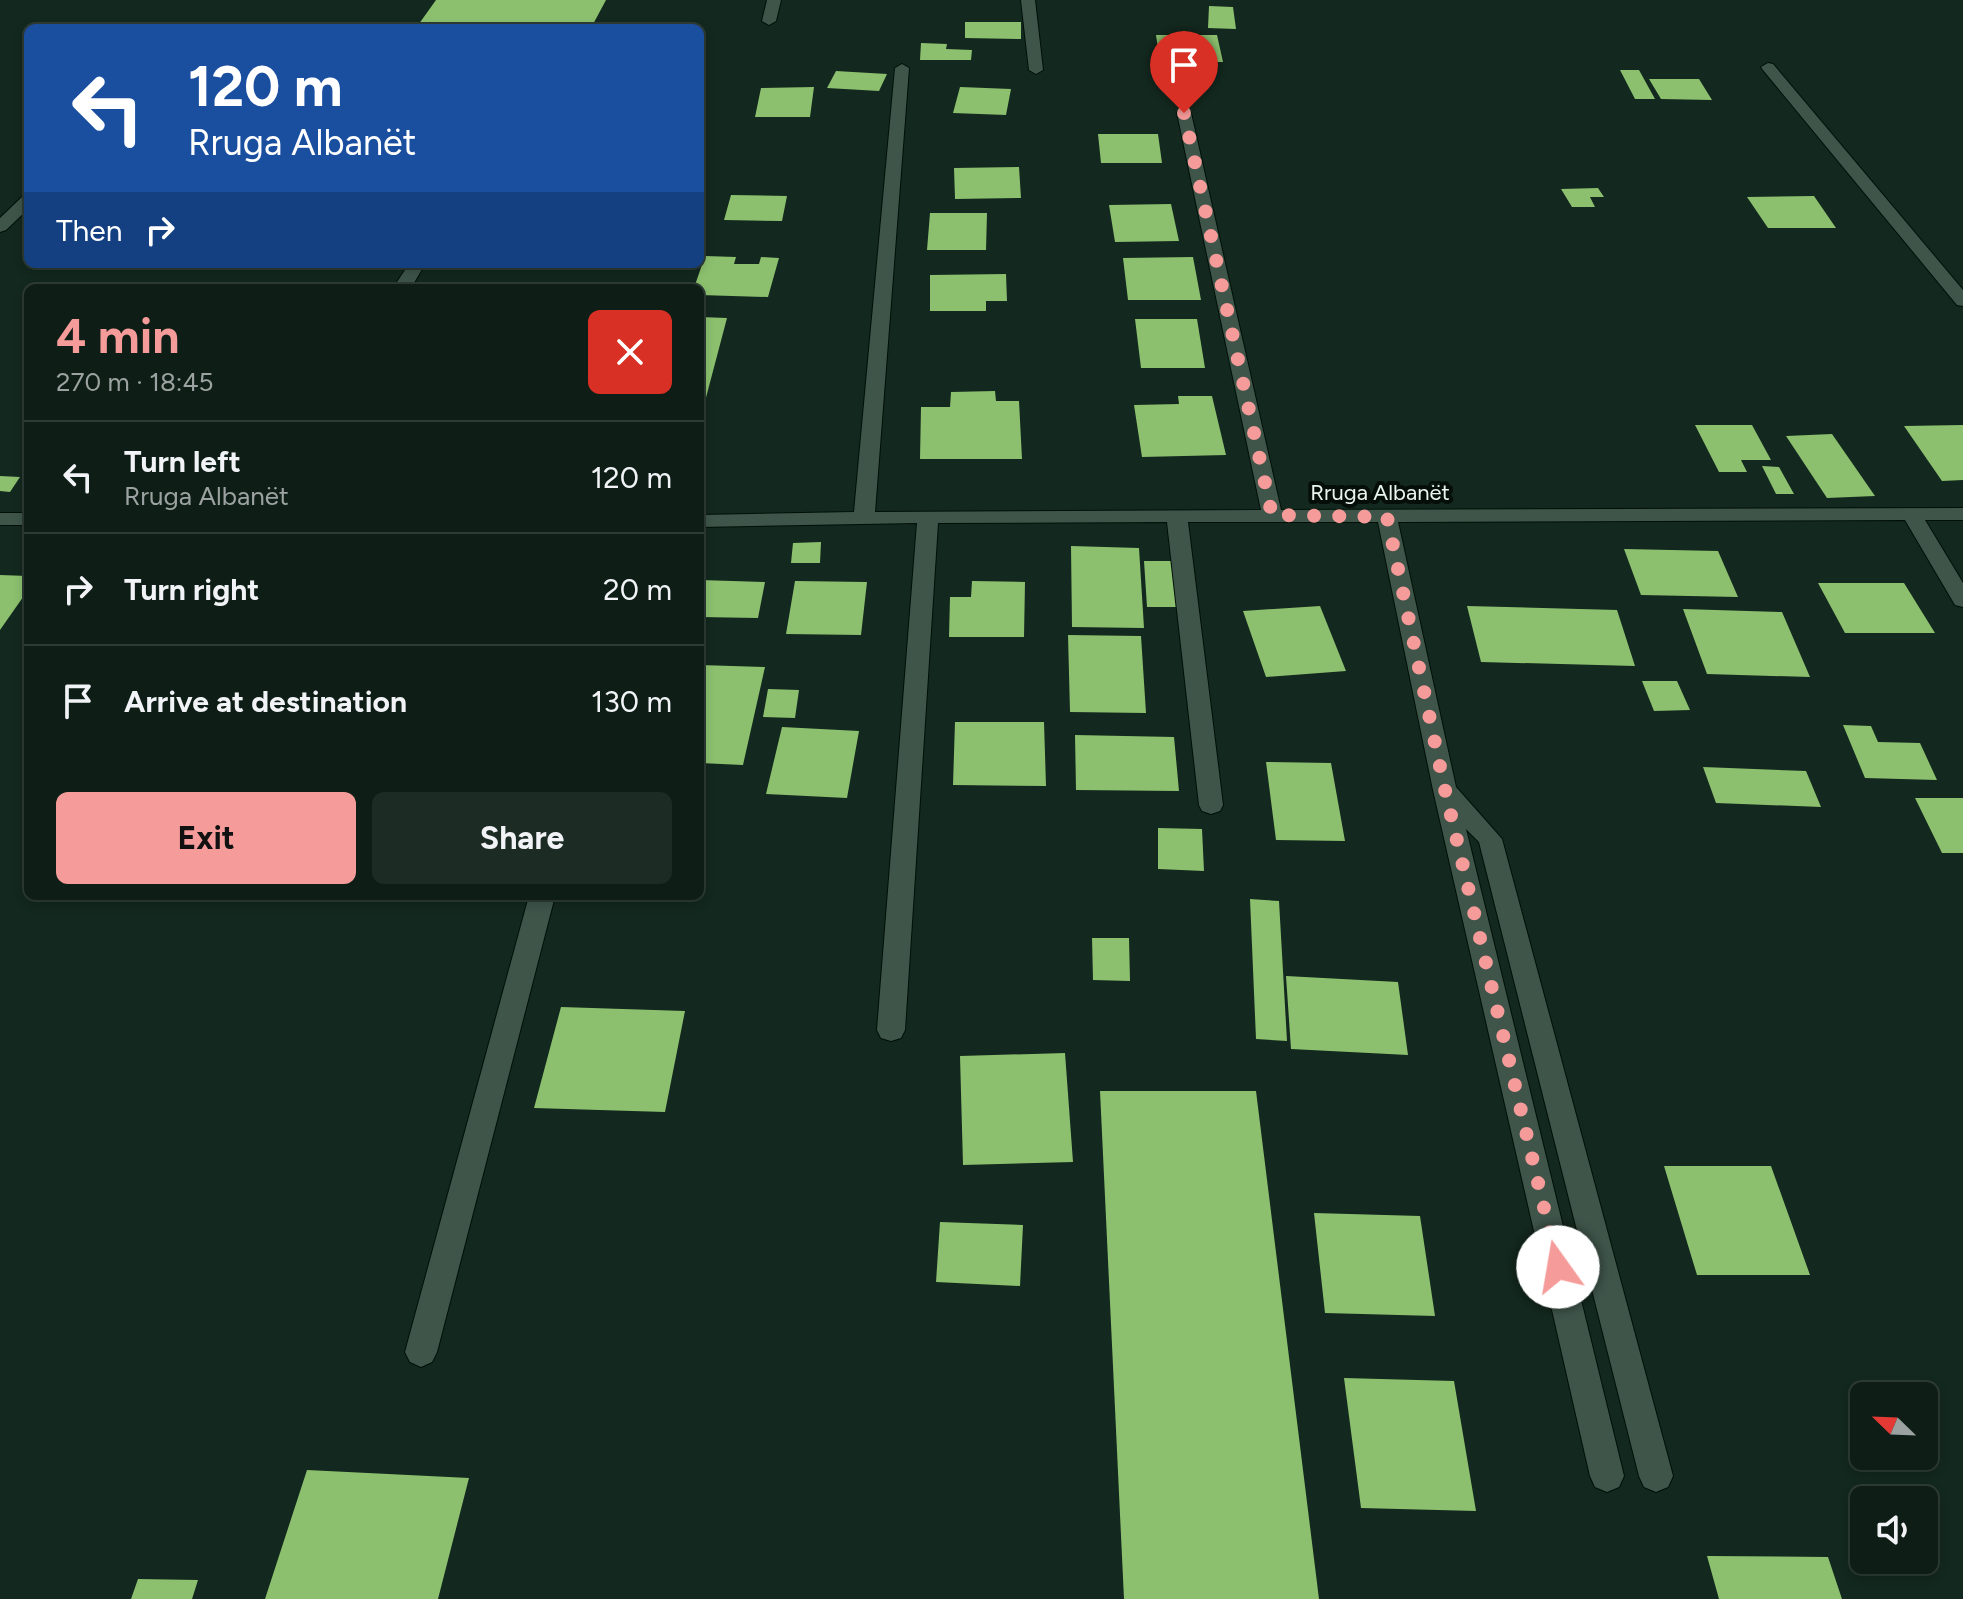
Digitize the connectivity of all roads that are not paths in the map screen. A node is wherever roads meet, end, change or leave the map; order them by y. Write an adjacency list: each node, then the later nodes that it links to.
1 (774, 0): 3 (street)
2 (1028, 0): 6 (street)
3 (769, 21)
4 (1768, 67): 10 (street)
5 (902, 68): 17 (street)
6 (1036, 70)
7 (1184, 113): 13 (street)
8 (24, 204): 9 (street)
9 (0, 227)
10 (1963, 301)
11 (1911, 514): 12 (street, Rruga Albanët); 16 (street, Rruga Albanët); 21 (street)
12 (1963, 514)
13 (1272, 515): 15 (street, Rruga Albanët); 16 (street, Rruga Albanët)
14 (928, 517): 15 (street, Rruga Albanët); 17 (street, Rruga Albanët); 25 (street)
15 (1177, 517): 23 (street)
16 (1387, 517): 22 (street)
17 (864, 518): 20 (street, Rruga Albanët)
18 (0, 519): 19 (street)
19 (24, 519)
20 (704, 521)
21 (1963, 600)
22 (1445, 790): 27 (street); 28 (street)
23 (1211, 805)
24 (541, 900): 26 (street)
25 (891, 1030)
26 (421, 1352)
27 (1607, 1476)
28 (1656, 1476)

